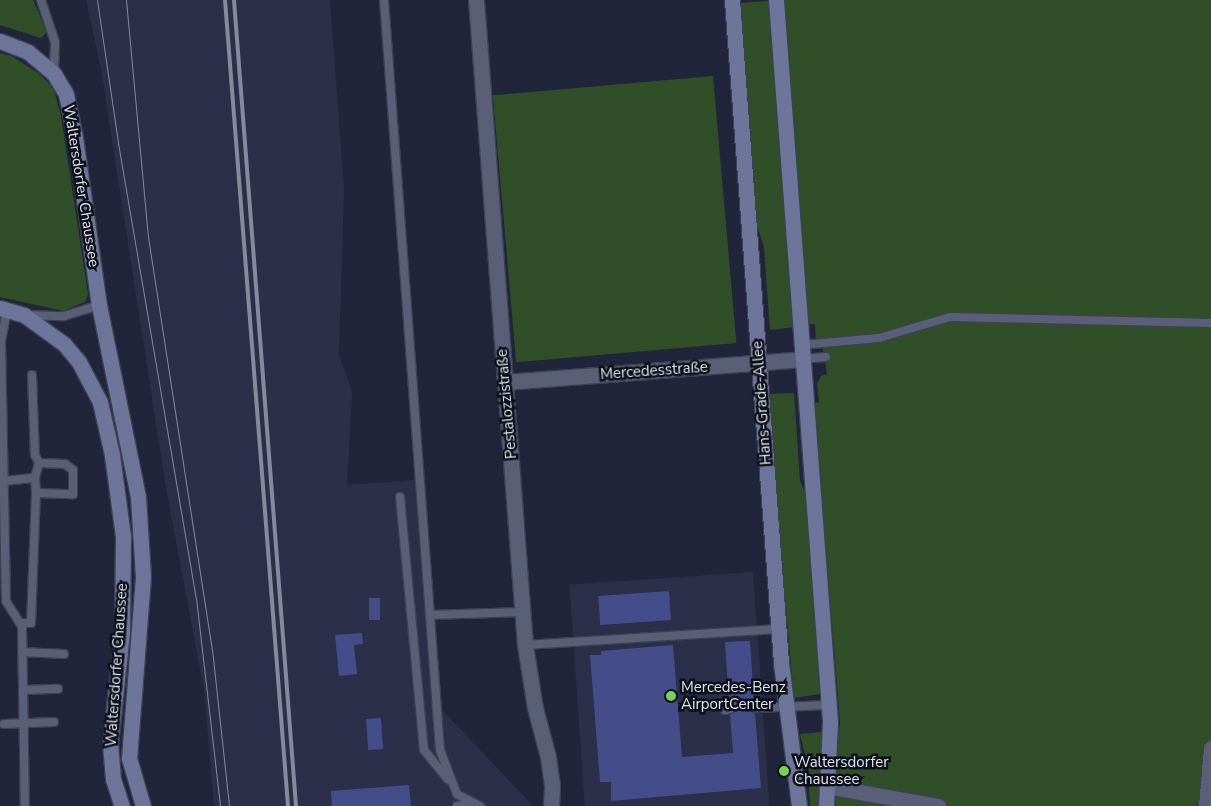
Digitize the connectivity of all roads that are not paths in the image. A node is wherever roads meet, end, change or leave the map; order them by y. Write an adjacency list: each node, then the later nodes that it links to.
1 (41, 0): 7 (lane)
2 (384, 0): 23 (lane)
3 (476, 0): 16 (street, Pestalozzistraße)
4 (732, 0): 14 (street, Hans-Grade-Allee)
5 (776, 0): 12 (street)
6 (0, 41): 7 (street, Waltersdorfer Chaussee)
7 (54, 74): 8 (street, Waltersdorfer Chaussee)
8 (99, 305): 10 (lane, Waltersdorfer Chaussee); 43 (street, Waltersdorfer Chaussee)
9 (4, 309): 10 (street, Waltersdorfer Chaussee); 19 (lane)
10 (24, 315): 42 (street, Waltersdorfer Chaussee)
11 (1211, 323): 12 (lane)
12 (801, 352): 13 (lane); 14 (street, Mercedesstraße); 31 (street)
13 (826, 357)
14 (759, 364): 16 (street, Mercedesstraße); 25 (street, Hans-Grade-Allee)
15 (32, 375): 17 (lane)
16 (506, 382): 22 (street, Pestalozzistraße)
17 (39, 463): 18 (lane); 20 (lane)
18 (35, 478): 19 (lane); 20 (lane)
19 (4, 481): 24 (lane)
20 (36, 493): 24 (lane)
21 (400, 497): 38 (lane)
22 (523, 612): 23 (lane); 26 (street, Pestalozzistraße)
23 (430, 615): 38 (lane)
24 (22, 623): 27 (lane)
25 (778, 629): 26 (lane); 32 (street, Hans-Grade-Allee)
26 (525, 645): 45 (street, Pestalozzistraße)
27 (22, 652): 28 (lane); 30 (lane)
28 (64, 654)
29 (58, 689): 30 (lane)
30 (23, 690): 35 (lane)
31 (828, 704): 32 (lane); 39 (street)
32 (788, 706): 33 (lane); 46 (street, Hans-Grade-Allee)
33 (755, 708)
34 (54, 722): 35 (lane)
35 (24, 723): 36 (lane); 41 (lane)
36 (4, 724)
37 (1211, 748): 49 (street)
38 (451, 784): 40 (lane)
39 (826, 786): 47 (street); 48 (street)
40 (476, 805): 44 (lane)
41 (25, 806)
42 (122, 806)
43 (142, 806)
44 (457, 806)
45 (551, 806)
46 (799, 806)
47 (826, 806)
48 (938, 806)
49 (1206, 806)

